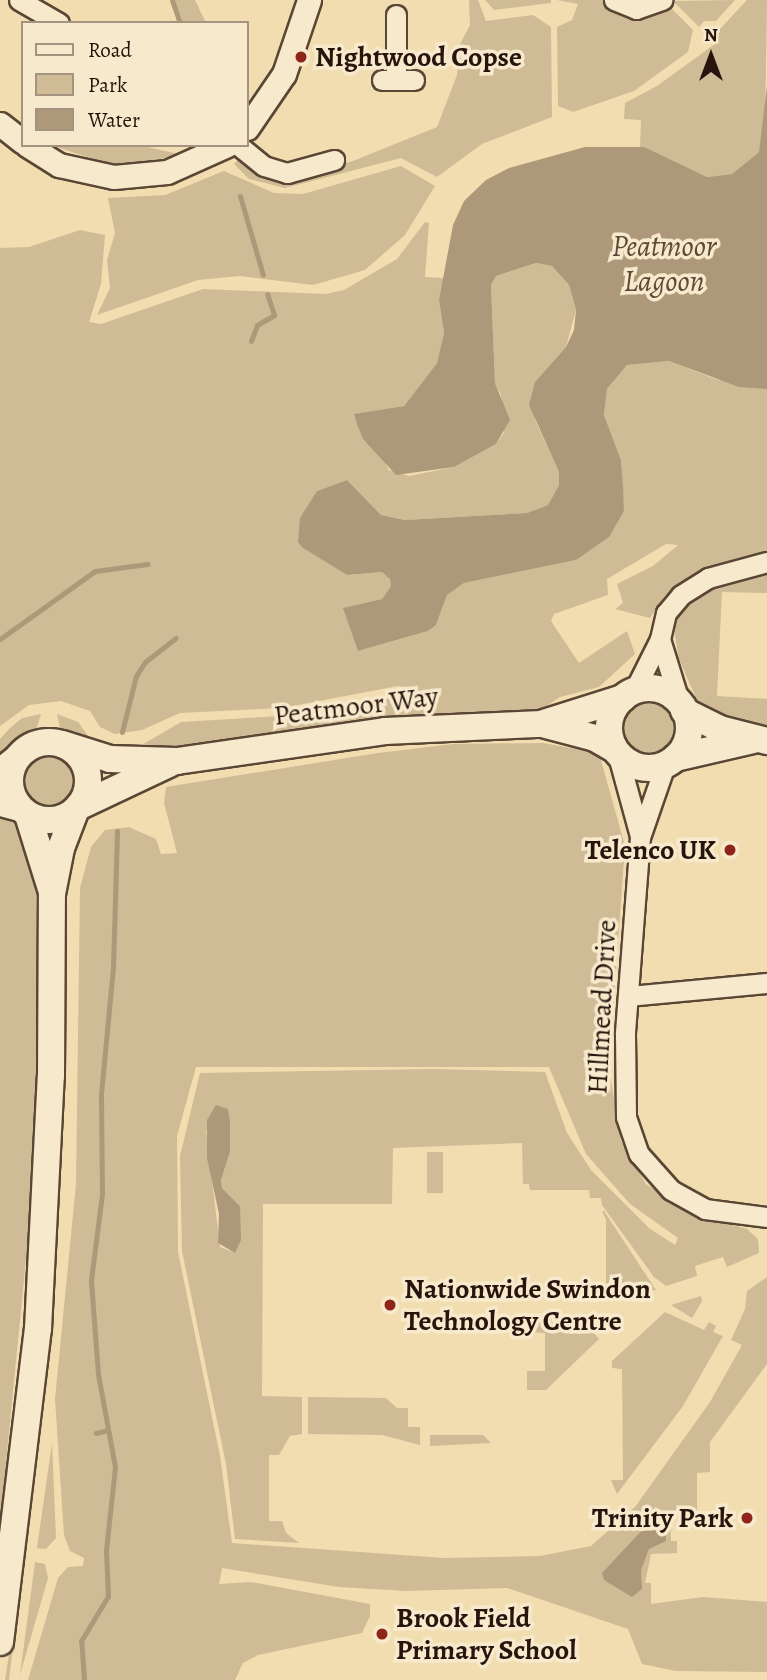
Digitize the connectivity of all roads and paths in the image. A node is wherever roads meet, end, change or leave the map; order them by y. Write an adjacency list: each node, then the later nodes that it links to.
1 (19, 0): 6 (street)
2 (309, 0): 8 (street)
3 (614, 0): 4 (street)
4 (663, 0)
5 (395, 6): 7 (street)
6 (56, 21)
7 (397, 80)
8 (248, 127)
9 (34, 147): 10 (street)
10 (223, 147)
11 (240, 147): 12 (street)
12 (334, 160)
13 (767, 562): 14 (street)
14 (660, 639): 15 (street); 16 (street)
15 (629, 695): 16 (main road); 17 (main road, Peatmoor Way); 20 (main road)
16 (682, 708): 18 (main road); 23 (main road)
17 (542, 724): 20 (main road, Peatmoor Way); 22 (main road, Peatmoor Way)
18 (761, 740): 23 (main road)
19 (62, 744): 21 (main road); 22 (main road, Peatmoor Way); 25 (main road)
20 (615, 750): 23 (main road); 27 (street, Hillmead Drive)
21 (23, 751): 24 (street); 26 (main road)
22 (177, 761): 25 (main road, Peatmoor Way)
23 (670, 762): 27 (street, Hillmead Drive)
24 (0, 769)
25 (76, 809): 26 (main road); 28 (main road)
26 (17, 810): 28 (main road)
27 (640, 836): 30 (street, Hillmead Drive)
28 (52, 894): 32 (main road)
29 (767, 983): 30 (street)
30 (629, 996): 31 (street, Hillmead Drive)
31 (767, 1217)
32 (0, 1642)

